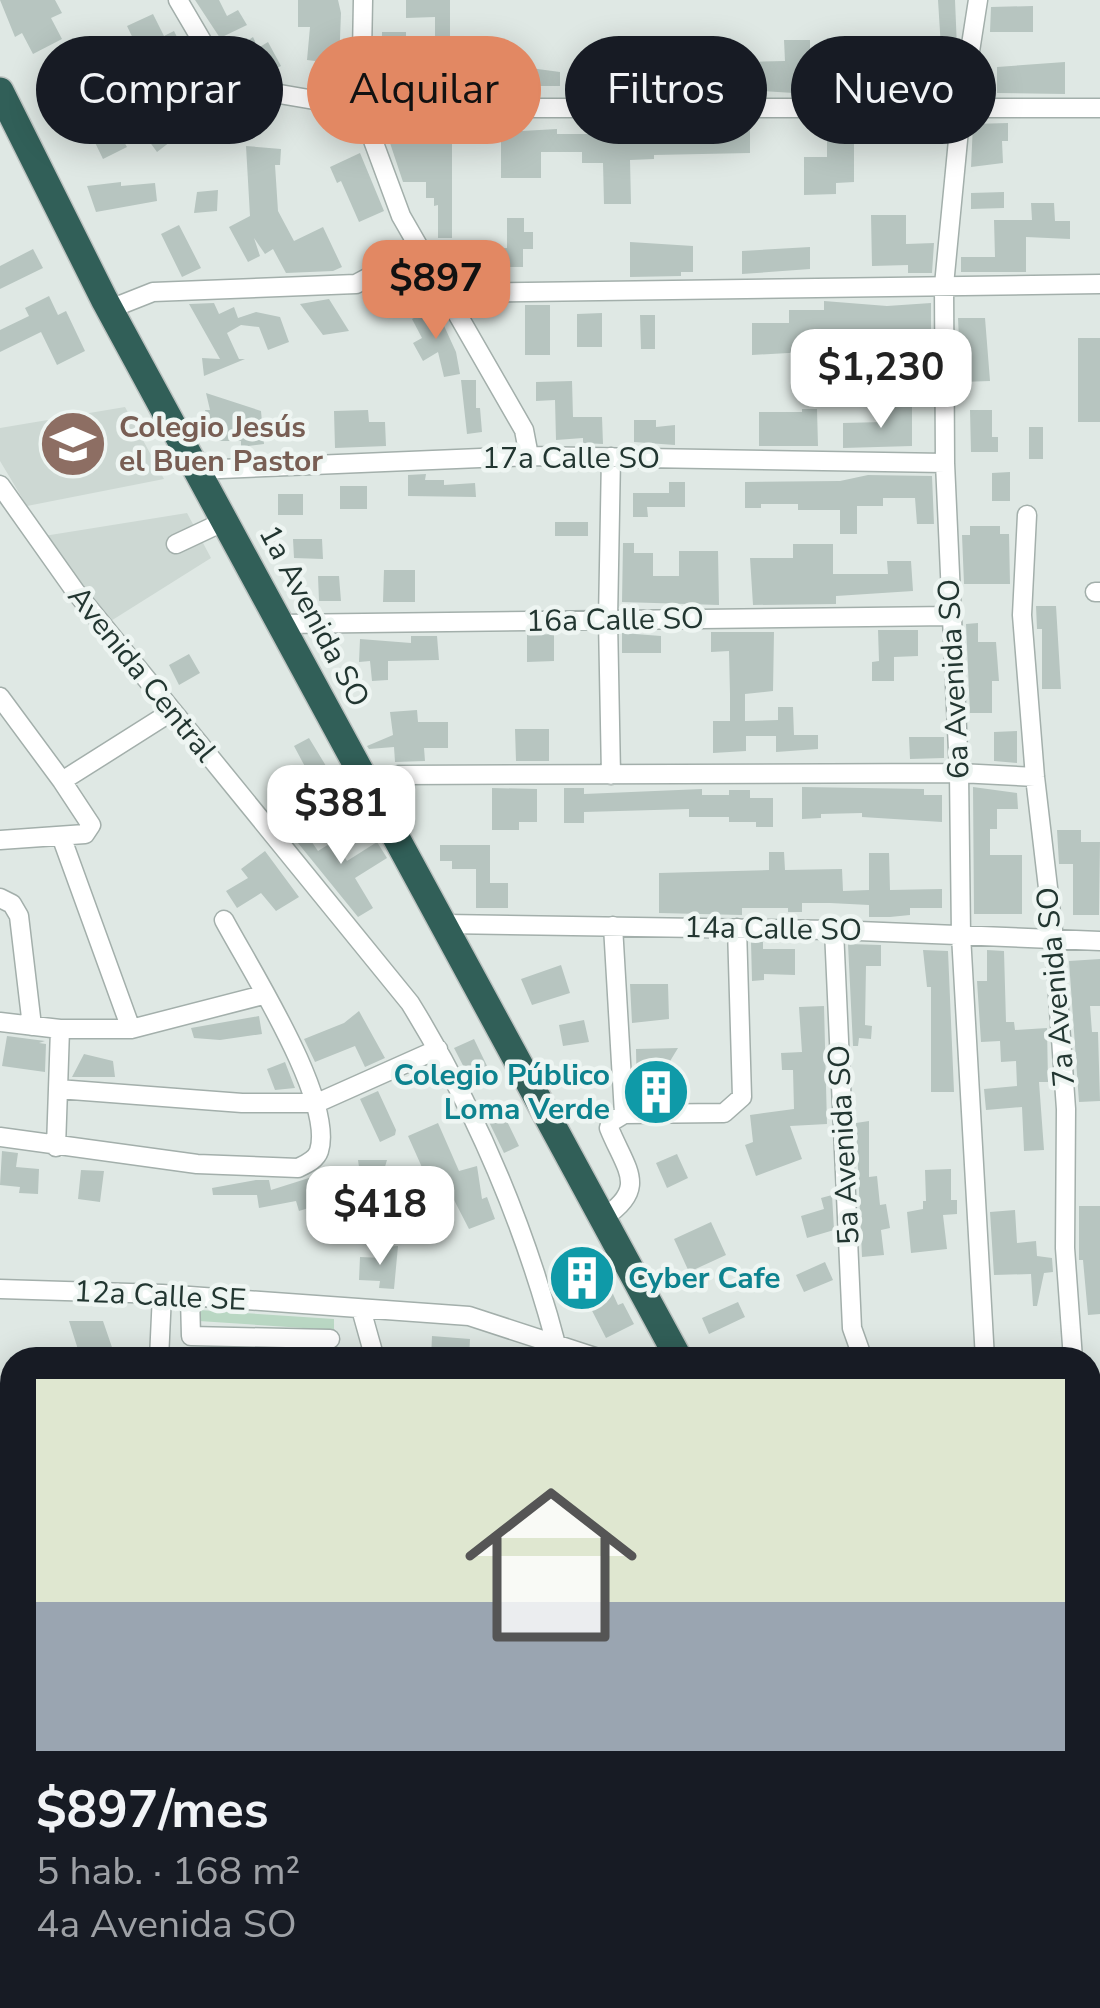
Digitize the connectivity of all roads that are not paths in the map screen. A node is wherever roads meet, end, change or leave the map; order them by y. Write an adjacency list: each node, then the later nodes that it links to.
1 (178, 0): 7 (street)
2 (363, 0): 4 (street)
3 (978, 0): 5 (street, 6a Avenida SO)
4 (362, 36)
5 (973, 36)
6 (0, 91): 18 (highway, 1a Avenida SO)
7 (307, 99)
8 (541, 108): 10 (street)
9 (1100, 108): 11 (street)
10 (791, 109)
11 (996, 109)
12 (374, 144): 14 (street)
13 (958, 144): 16 (street, 6a Avenida SO)
14 (421, 249): 17 (street); 18 (street)
15 (1100, 284): 16 (street)
16 (944, 285): 17 (street); 21 (street, 6a Avenida SO)
17 (448, 293): 19 (street)
18 (110, 309): 22 (highway, 1a Avenida SO)
19 (529, 456): 20 (street, 17a Calle SO); 22 (street, 17a Calle SO)
20 (611, 457): 21 (street, 17a Calle SO); 28 (street)
21 (945, 463): 27 (street, 6a Avenida SO)
22 (197, 470): 25 (highway, 1a Avenida SO)
23 (1, 490): 31 (street, Avenida Central)
24 (1027, 515): 34 (street, 7a Avenida SO)
25 (225, 521): 26 (street); 29 (highway, 1a Avenida SO)
26 (176, 544)
27 (951, 616): 28 (street, 16a Calle SO); 32 (street, 6a Avenida SO)
28 (608, 620): 29 (street, 16a Calle SO); 33 (street)
29 (280, 624): 36 (highway, 1a Avenida SO)
30 (0, 697): 35 (street)
31 (171, 712): 35 (street); 53 (street, Avenida Central)
32 (959, 773): 33 (street); 34 (street); 45 (street, 6a Avenida SO)
33 (610, 775): 36 (street)
34 (1035, 777): 46 (street, 7a Avenida SO)
35 (62, 781): 37 (street)
36 (369, 788): 41 (highway, 1a Avenida SO)
37 (61, 836): 38 (street); 52 (street)
38 (1, 839)
39 (0, 898): 50 (street)
40 (224, 920): 48 (street)
41 (446, 924): 42 (street, 14a Calle SO); 59 (highway, 1a Avenida SO)
42 (613, 926): 43 (street, 14a Calle SO); 56 (street)
43 (737, 928): 44 (street, 14a Calle SO); 56 (street)
44 (834, 930): 45 (street, 14a Calle SO); 70 (street, 5a Avenida SO)
45 (961, 935): 46 (street, 14a Calle SO); 71 (street, 6a Avenida SO)
46 (1054, 939): 47 (street, 14a Calle SO); 72 (street, 7a Avenida SO)
47 (1100, 941)
48 (263, 995): 52 (street); 55 (street)
49 (0, 1022): 50 (street)
50 (32, 1026): 51 (street)
51 (60, 1029): 52 (street); 54 (street)
52 (130, 1029)
53 (438, 1049): 55 (street); 68 (street, Avenida Central)
54 (58, 1089): 55 (street); 58 (street)
55 (317, 1103): 58 (street)
56 (624, 1114): 59 (street)
57 (0, 1137): 58 (street)
58 (56, 1147)
59 (604, 1218): 69 (highway, 1a Avenida SO)
60 (0, 1289): 61 (street, 12a Calle SE)
61 (162, 1294): 62 (street, 12a Calle SE); 65 (street)
62 (190, 1297): 63 (street, 12a Calle SE); 64 (street)
63 (361, 1309): 66 (street); 67 (street, 12a Calle SE)
64 (330, 1339)
65 (159, 1347)
66 (372, 1347)
67 (546, 1347)
68 (557, 1347)
69 (673, 1347)
70 (859, 1347)
71 (984, 1347)
72 (1072, 1347)

